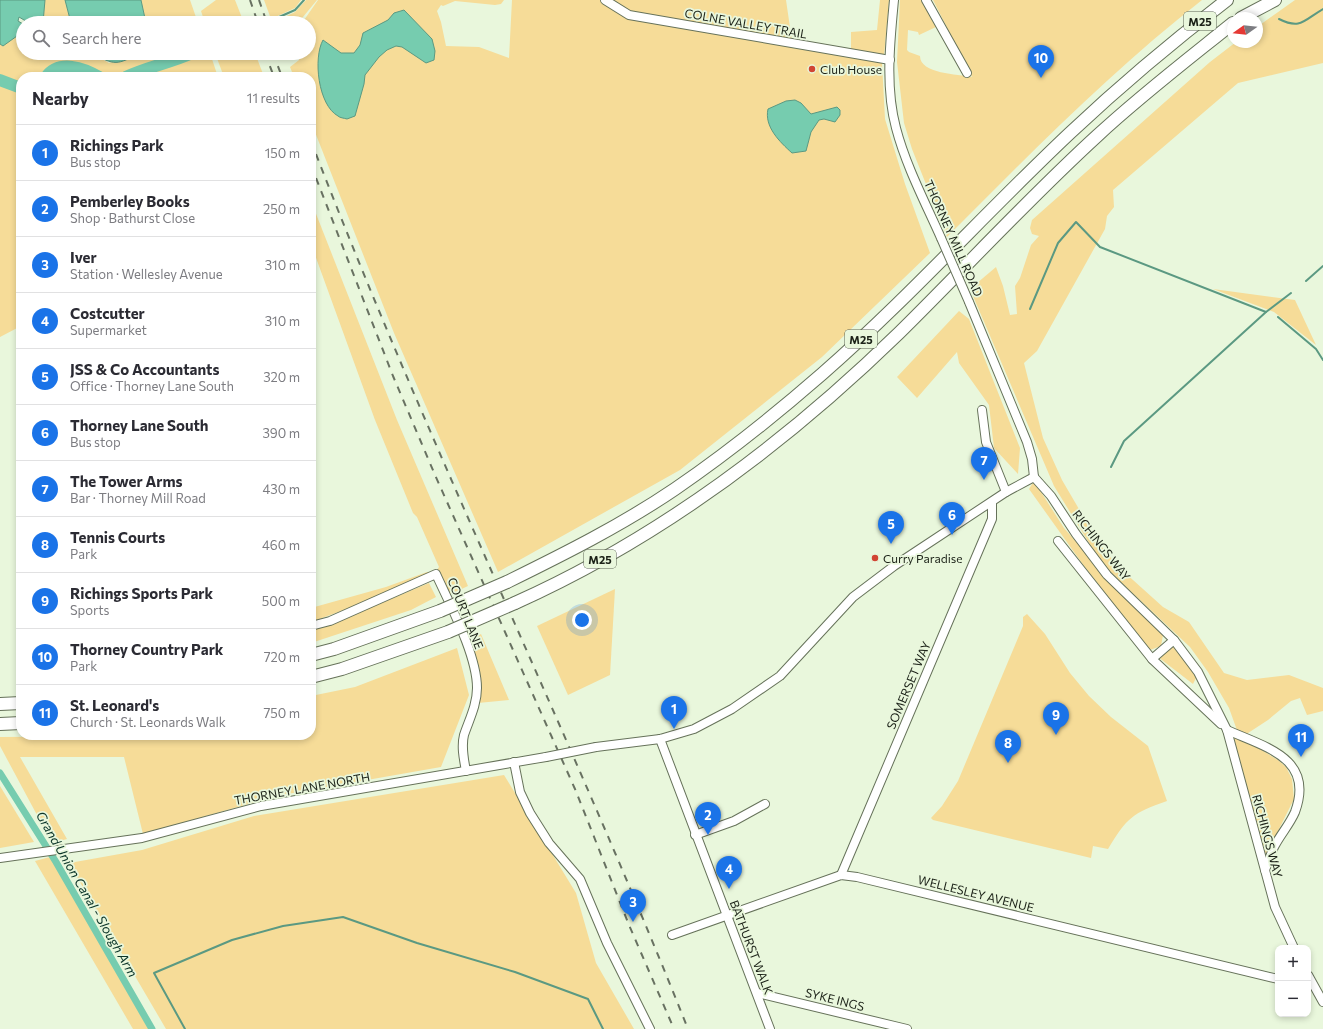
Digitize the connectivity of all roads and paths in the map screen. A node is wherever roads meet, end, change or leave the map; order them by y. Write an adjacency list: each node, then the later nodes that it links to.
1 (605, 0): 10 (street, COLNE VALLEY TRAIL)
2 (894, 0): 10 (street, THORNEY MILL ROAD)
3 (926, 0): 11 (street)
4 (1227, 0): 19 (highway, M25, bridge)
5 (1259, 0): 7 (highway)
6 (1275, 0): 8 (highway)
7 (1245, 12)
8 (1252, 12)
9 (1227, 28): 21 (highway, M25, bridge)
10 (889, 60): 13 (street, THORNEY MILL ROAD, bridge)
11 (967, 73)
12 (982, 410): 14 (street)
13 (1034, 477): 14 (street, THORNEY LANE NORTH); 18 (street, RICHINGS WAY)
14 (1006, 492): 15 (street, THORNEY LANE NORTH)
15 (992, 503): 27 (street, THORNEY LANE NORTH); 34 (street, SOMERSET WAY)
16 (1058, 541): 20 (street)
17 (316, 625): 29 (street, COURT LANE)
18 (1174, 640): 20 (street); 26 (street, RICHINGS WAY)
19 (316, 654)
20 (1152, 659): 26 (street)
21 (316, 676)
22 (16, 703): 23 (highway)
23 (0, 704)
24 (16, 723): 25 (highway)
25 (0, 724)
26 (1226, 729): 33 (street, RICHINGS WAY); 33 (street)
27 (660, 739): 28 (street, THORNEY LANE NORTH, bridge); 31 (street, BATHURST WALK)
28 (514, 762): 29 (street, THORNEY LANE NORTH); 42 (street)
29 (466, 771): 32 (street, THORNEY LANE NORTH)
30 (765, 804): 31 (street)
31 (695, 835): 35 (street, BATHURST WALK)
32 (0, 858)
33 (1265, 870): 37 (street, RICHINGS WAY)
34 (841, 875): 35 (street, WELLESLEY AVENUE); 38 (street, WELLESLEY AVENUE)
35 (727, 917): 36 (street, WELLESLEY AVENUE); 40 (street, BATHURST WALK)
36 (672, 935)
37 (1293, 945)
38 (1275, 978)
39 (1311, 981): 41 (street)
40 (757, 993): 43 (street, BATHURST WALK); 44 (street, SYKE INGS)
41 (1323, 1002)
42 (650, 1029)
43 (770, 1029)
44 (907, 1029)

